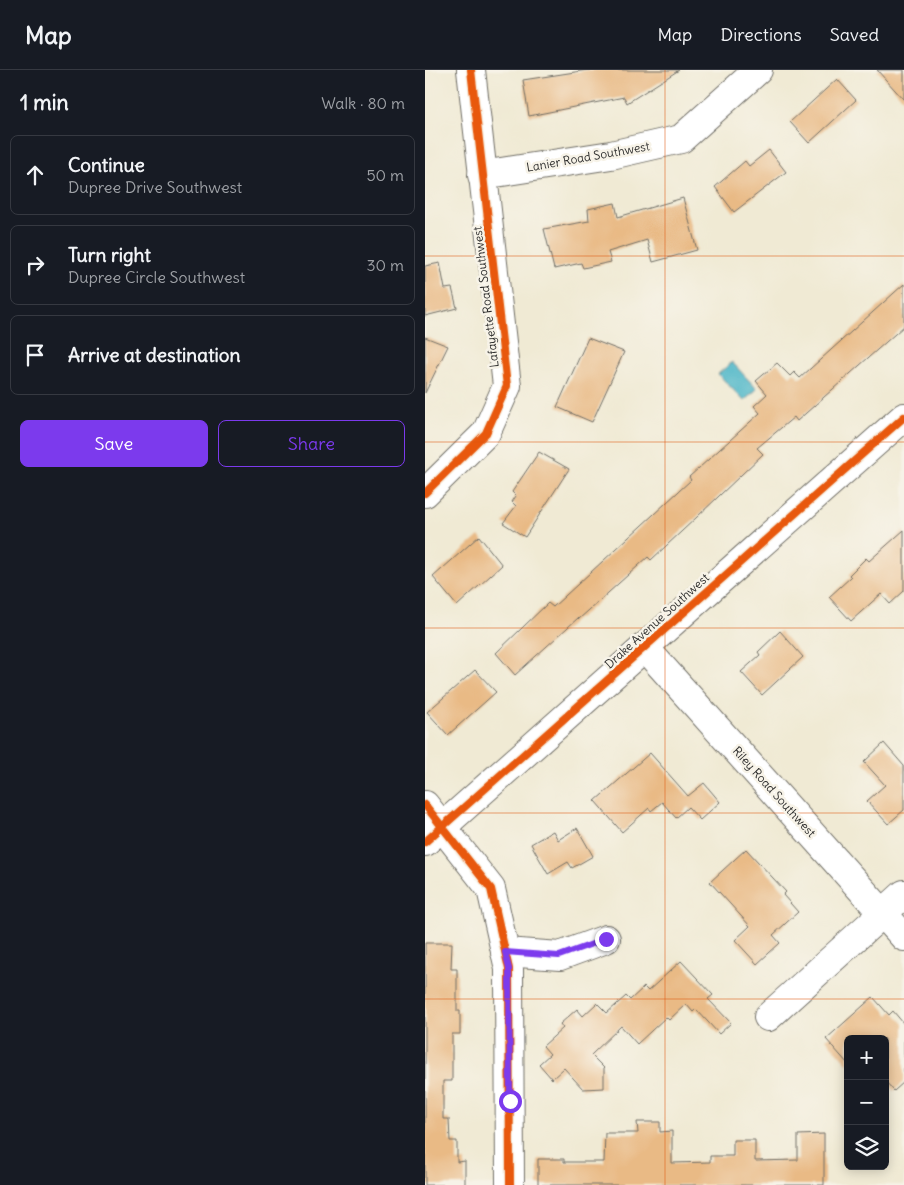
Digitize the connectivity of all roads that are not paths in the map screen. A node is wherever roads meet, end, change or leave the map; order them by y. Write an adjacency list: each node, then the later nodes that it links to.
1 (471, 70): 3 (street, Lafayette Road Southwest)
2 (758, 70): 3 (street, Lanier Road Southwest)
3 (482, 175): 5 (street, Lafayette Road Southwest)
4 (904, 417): 6 (street, Drake Avenue Southwest)
5 (425, 493)
6 (644, 647): 8 (street, Drake Avenue Southwest); 10 (street, Riley Road Southwest)
7 (425, 805): 8 (street)
8 (434, 835): 13 (street)
9 (904, 894): 10 (street)
10 (883, 913): 11 (street, Riley Road Southwest); 14 (street)
11 (904, 937)
12 (606, 939): 13 (street)
13 (505, 952): 15 (street)
14 (768, 1017)
15 (510, 1185)

